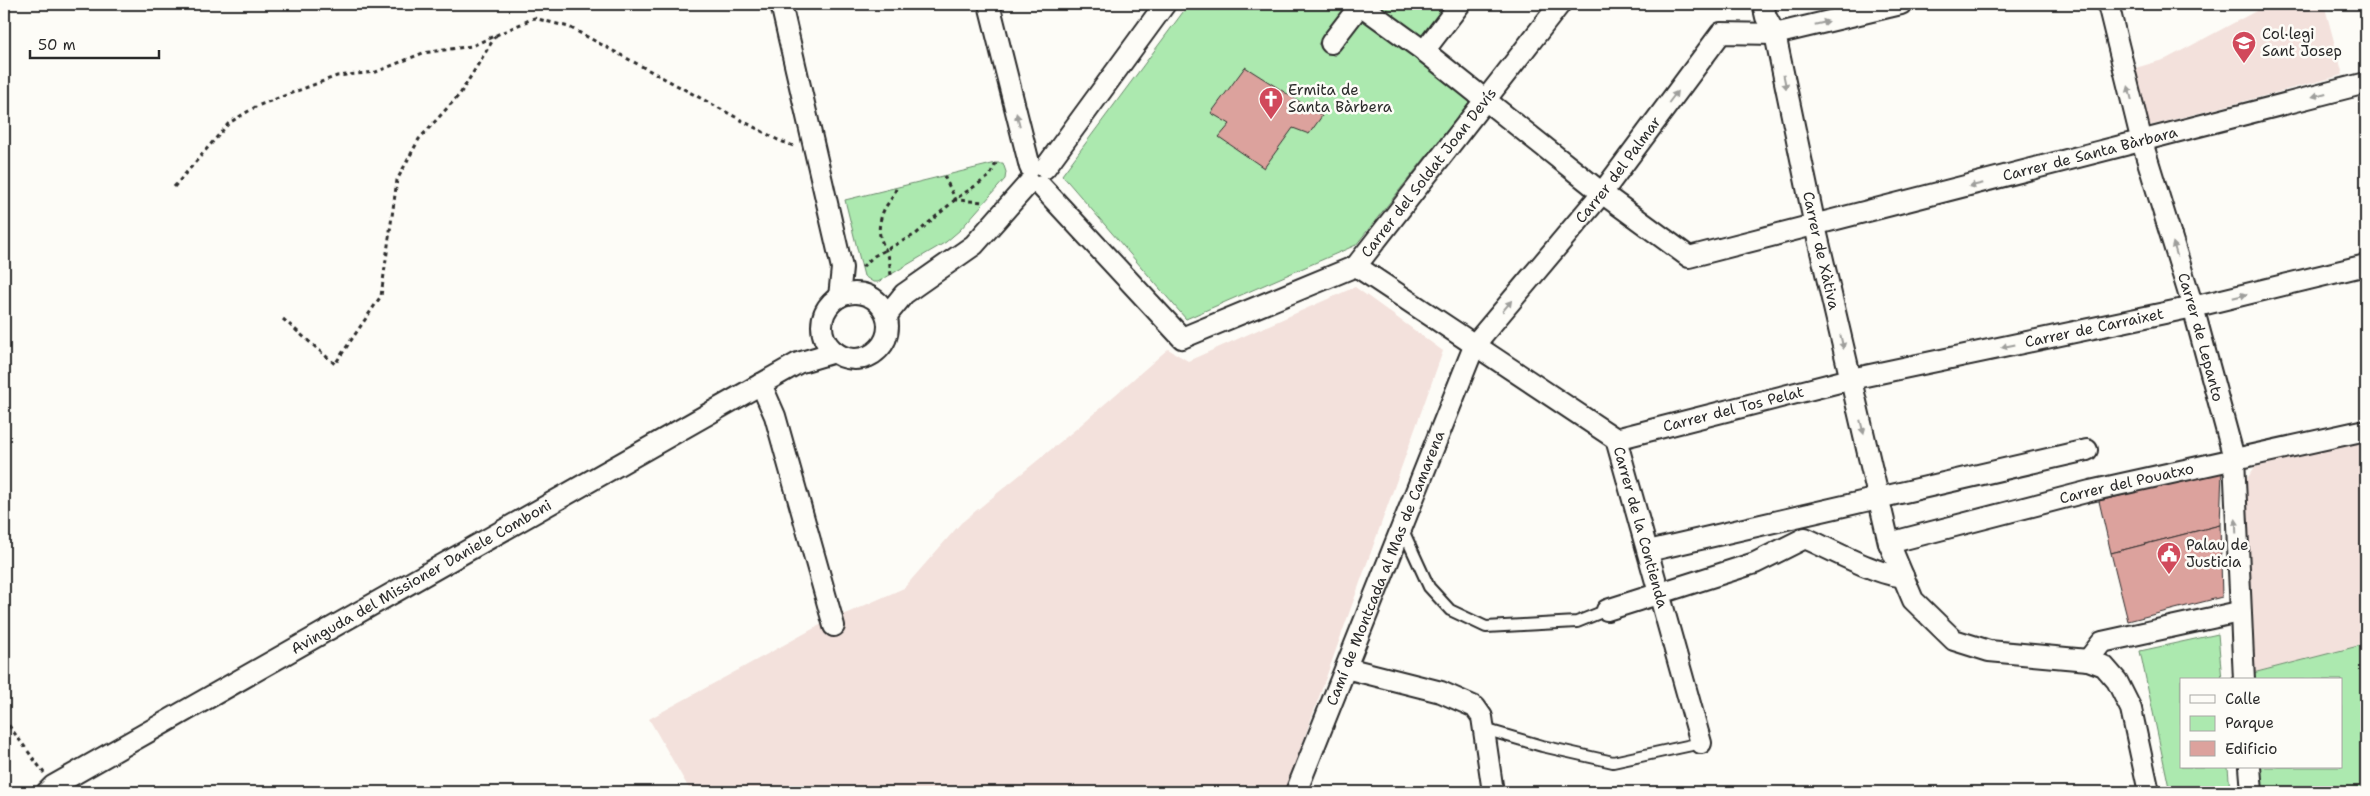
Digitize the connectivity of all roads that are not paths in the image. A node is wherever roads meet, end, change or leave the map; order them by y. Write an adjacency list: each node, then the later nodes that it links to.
1 (781, 4): 22 (street)
2 (989, 4): 16 (street, one-way to 2)
3 (1165, 4): 16 (street)
4 (1360, 4): 11 (street); 12 (street)
5 (1460, 4): 12 (street)
6 (1560, 4): 14 (street, Carrer del Soldat Joan Devís)
7 (1764, 4): 10 (street, Carrer de Xàtiva)
8 (1901, 4): 10 (street, one-way to 8)
9 (2108, 4): 15 (street, Carrer de Lepanto, one-way to 9)
10 (1775, 34): 17 (street, Carrer del Palmar, one-way to 10); 18 (street, Carrer de Xàtiva, one-way to 18)
11 (1331, 43)
12 (1424, 51): 14 (street)
13 (2366, 83): 15 (street, Carrer de Santa Bàrbara, one-way to 15)
14 (1485, 101): 17 (street); 20 (street, Carrer del Soldat Joan Devís)
15 (2142, 142): 18 (street, Carrer de Santa Bàrbara, one-way to 18); 23 (street, Carrer de Lepanto, one-way to 15)
16 (1036, 176): 20 (street, Carrer del Soldat Joan Devís); 21 (street)
17 (1602, 193): 18 (street, Carrer de Santa Bàrbara); 26 (street, Carrer del Palmar, one-way to 17)
18 (1815, 226): 29 (street, Carrer de Xàtiva, one-way to 29)
19 (2366, 265): 23 (street, Carrer de Carraixet, one-way to 19)
20 (1356, 266): 26 (street, Carrer de la Contienda)
21 (904, 294): 22 (street); 24 (street)
22 (858, 296): 24 (street); 25 (street)
23 (2193, 307): 29 (street, Carrer de Carraixet, one-way to 29); 34 (street, Carrer de Lepanto)
24 (887, 315): 27 (street)
25 (822, 324): 27 (street); 28 (street, Avinguda del Missioner Daniele Comboni)
26 (1475, 344): 32 (street, Carrer de la Contienda); 36 (street, Camí de Montcada al Mas de Camarena)
27 (835, 352): 28 (street, Avinguda del Missioner Daniele Comboni)
28 (798, 363): 30 (street, Avinguda del Missioner Daniele Comboni)
29 (1850, 379): 32 (street, Carrer del Tos Pelat); 35 (street, Carrer de Xàtiva, one-way to 35)
30 (761, 384): 43 (street); 50 (street, Avinguda del Missioner Daniele Comboni)
31 (2366, 430): 34 (street, Carrer del Pouatxo)
32 (1616, 439): 38 (street, Carrer de la Contienda)
33 (2087, 450): 35 (street)
34 (2234, 458): 37 (street, Carrer del Pouatxo); 42 (street, Carrer de Lepanto, one-way to 34)
35 (1879, 498): 37 (street, Carrer de Xàtiva); 38 (street)
36 (1402, 528): 41 (lane); 45 (street, Camí de Montcada al Mas de Camarena)
37 (1889, 543): 39 (street, Carrer de Xàtiva)
38 (1648, 552): 40 (street, Carrer de la Contienda)
39 (1903, 576): 40 (street); 44 (street, Carrer de Xàtiva)
40 (1659, 593): 41 (street); 48 (street, Carrer de la Contienda)
41 (1607, 610)
42 (2239, 612): 44 (street); 46 (street, Carrer de Lepanto)
43 (834, 626)
44 (2088, 660): 53 (street)
45 (1346, 668): 47 (street); 51 (street, Camí de Montcada al Mas de Camarena)
46 (2244, 678)
47 (1484, 729): 48 (lane); 52 (street)
48 (1702, 743)
49 (2250, 768): 54 (street)
50 (50, 789)
51 (1296, 792)
52 (1493, 792)
53 (2149, 792)
54 (2252, 792)

